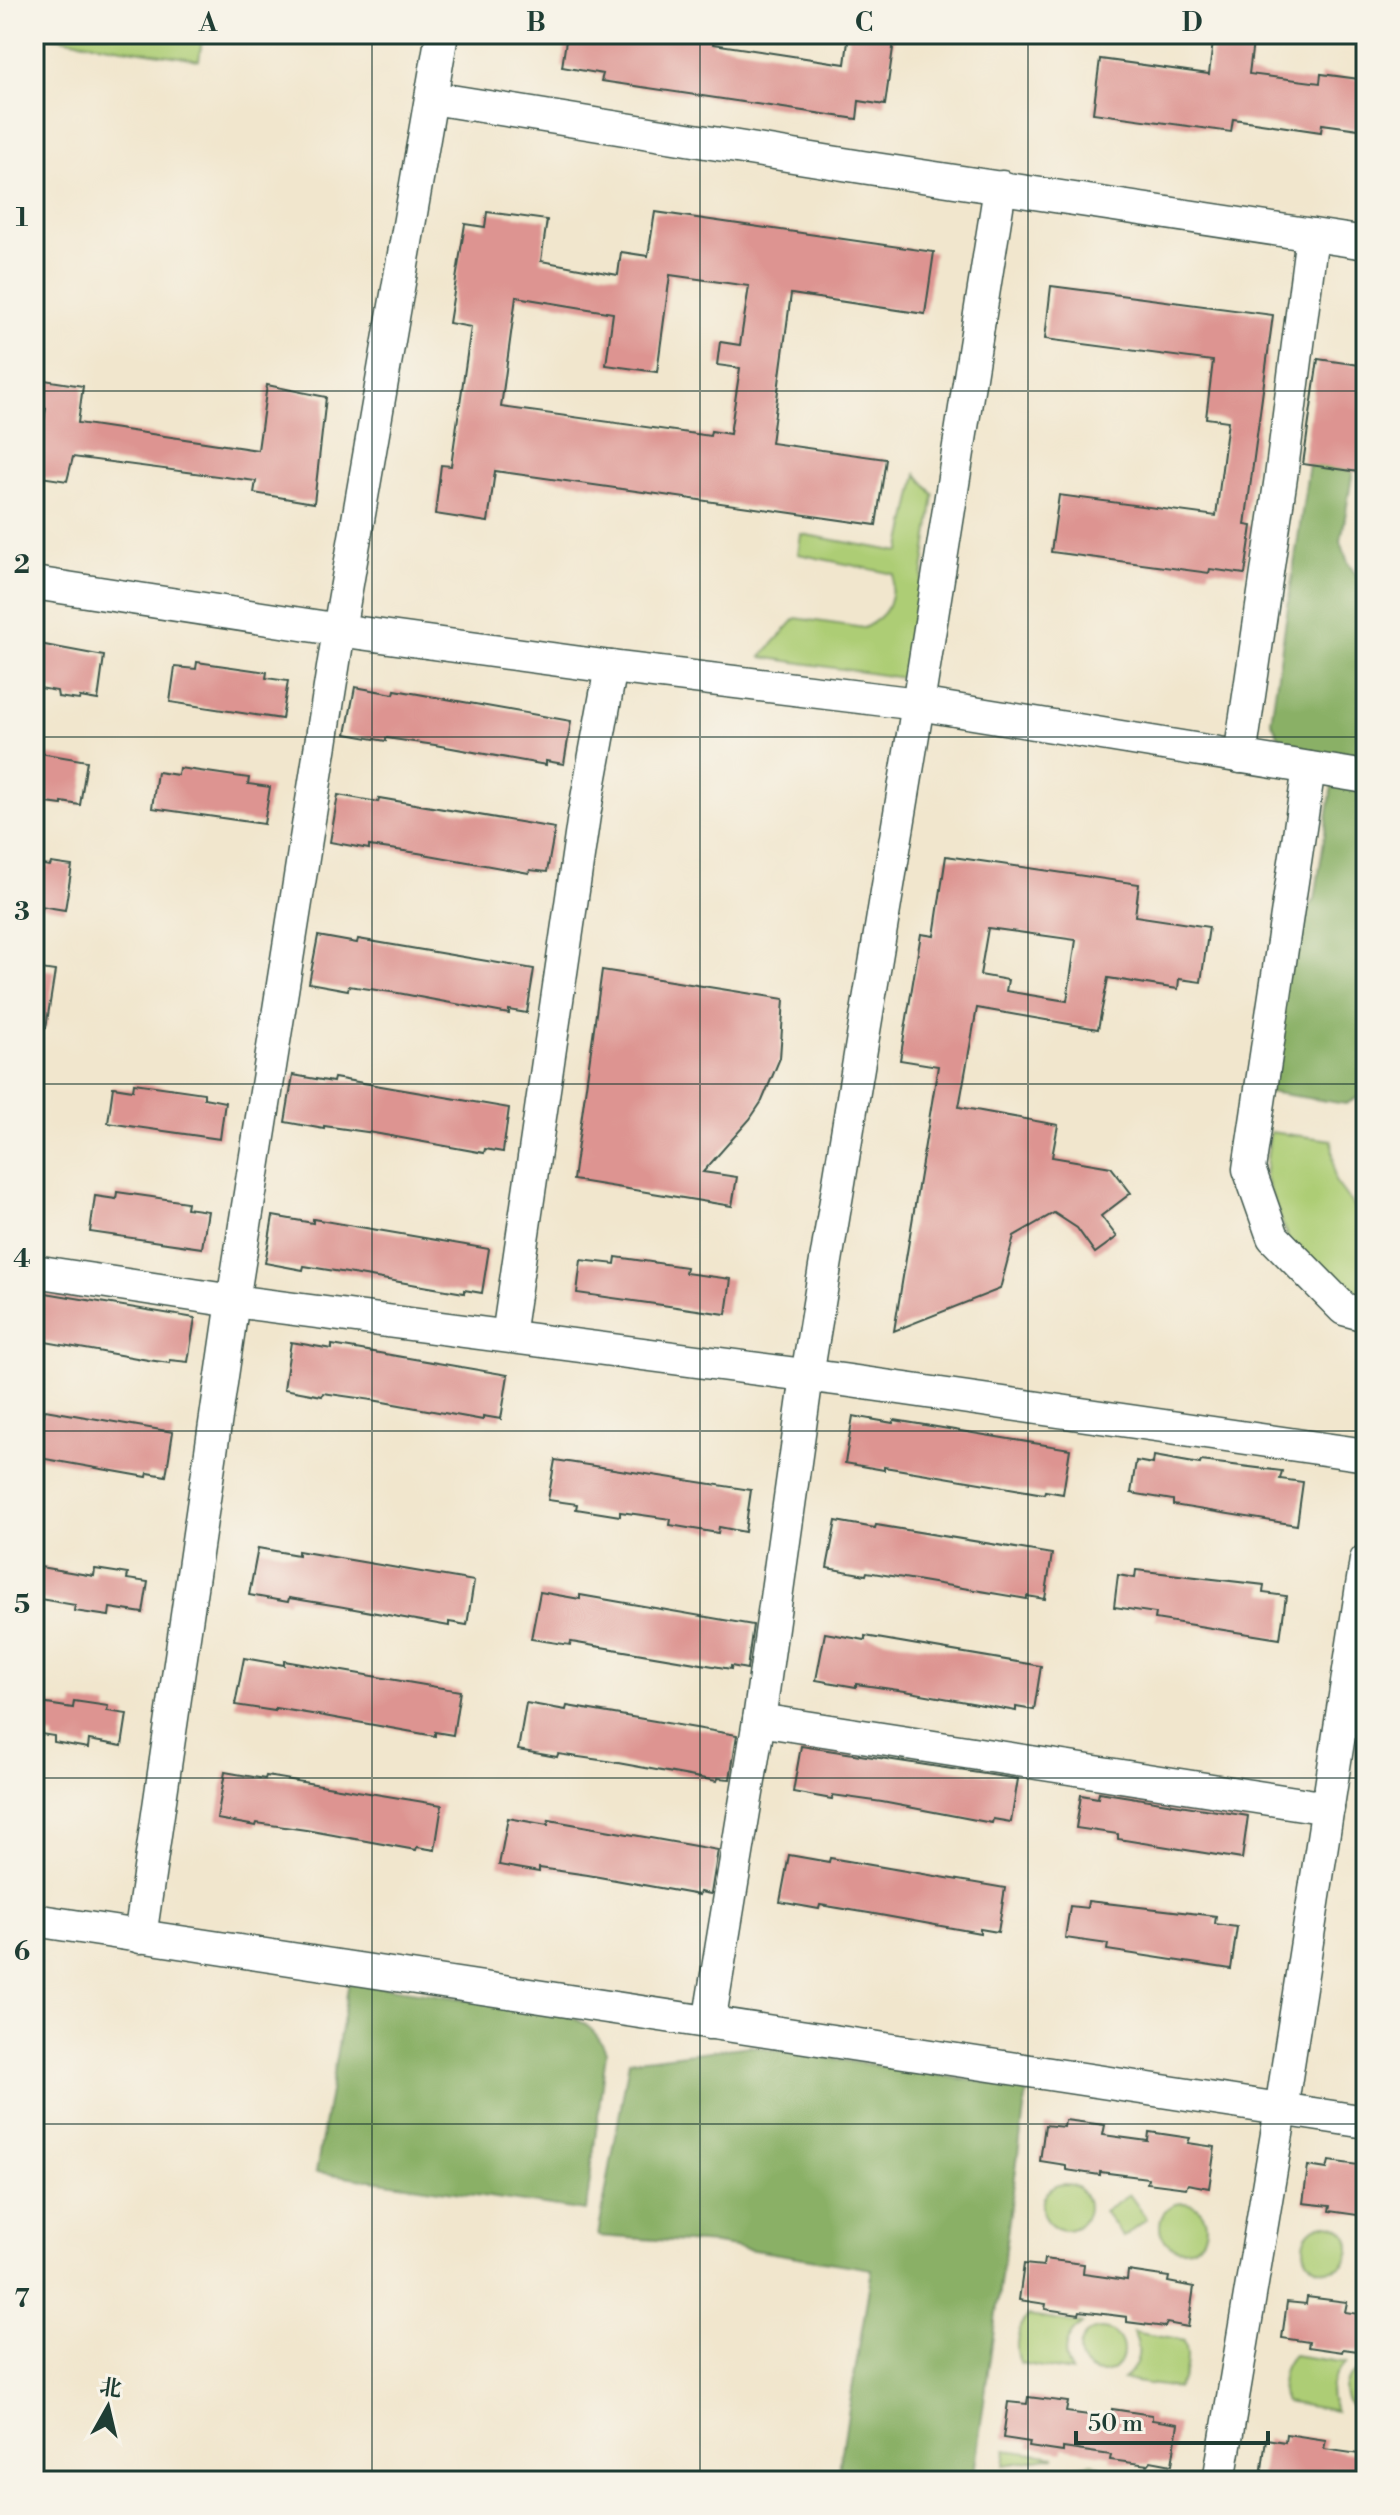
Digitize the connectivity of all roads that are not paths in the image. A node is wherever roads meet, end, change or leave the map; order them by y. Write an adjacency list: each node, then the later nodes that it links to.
1 (442, 34): 2 (lane)
2 (432, 98): 3 (lane); 7 (lane)
3 (1001, 188): 4 (lane); 9 (lane)
4 (1312, 235): 5 (lane); 10 (lane)
5 (1366, 243)
6 (34, 583): 7 (lane)
7 (339, 630): 8 (lane); 14 (lane)
8 (611, 667): 9 (lane); 16 (lane)
9 (918, 704): 10 (lane); 17 (lane)
10 (1240, 757): 11 (lane)
11 (1309, 768): 12 (lane); 15 (lane)
12 (1366, 777)
13 (34, 1271): 14 (lane)
14 (233, 1301): 16 (lane); 23 (lane)
15 (1366, 1315)
16 (508, 1336): 17 (lane)
17 (807, 1376): 18 (lane); 20 (lane)
18 (1366, 1455)
19 (1366, 1560): 21 (lane)
20 (759, 1720): 21 (lane); 24 (lane)
21 (1328, 1808): 25 (lane)
22 (34, 1920): 23 (lane)
23 (140, 1937): 24 (lane)
24 (709, 2023): 25 (lane)
25 (1281, 2110): 26 (lane); 27 (lane)
26 (1366, 2122)
27 (1219, 2481)

